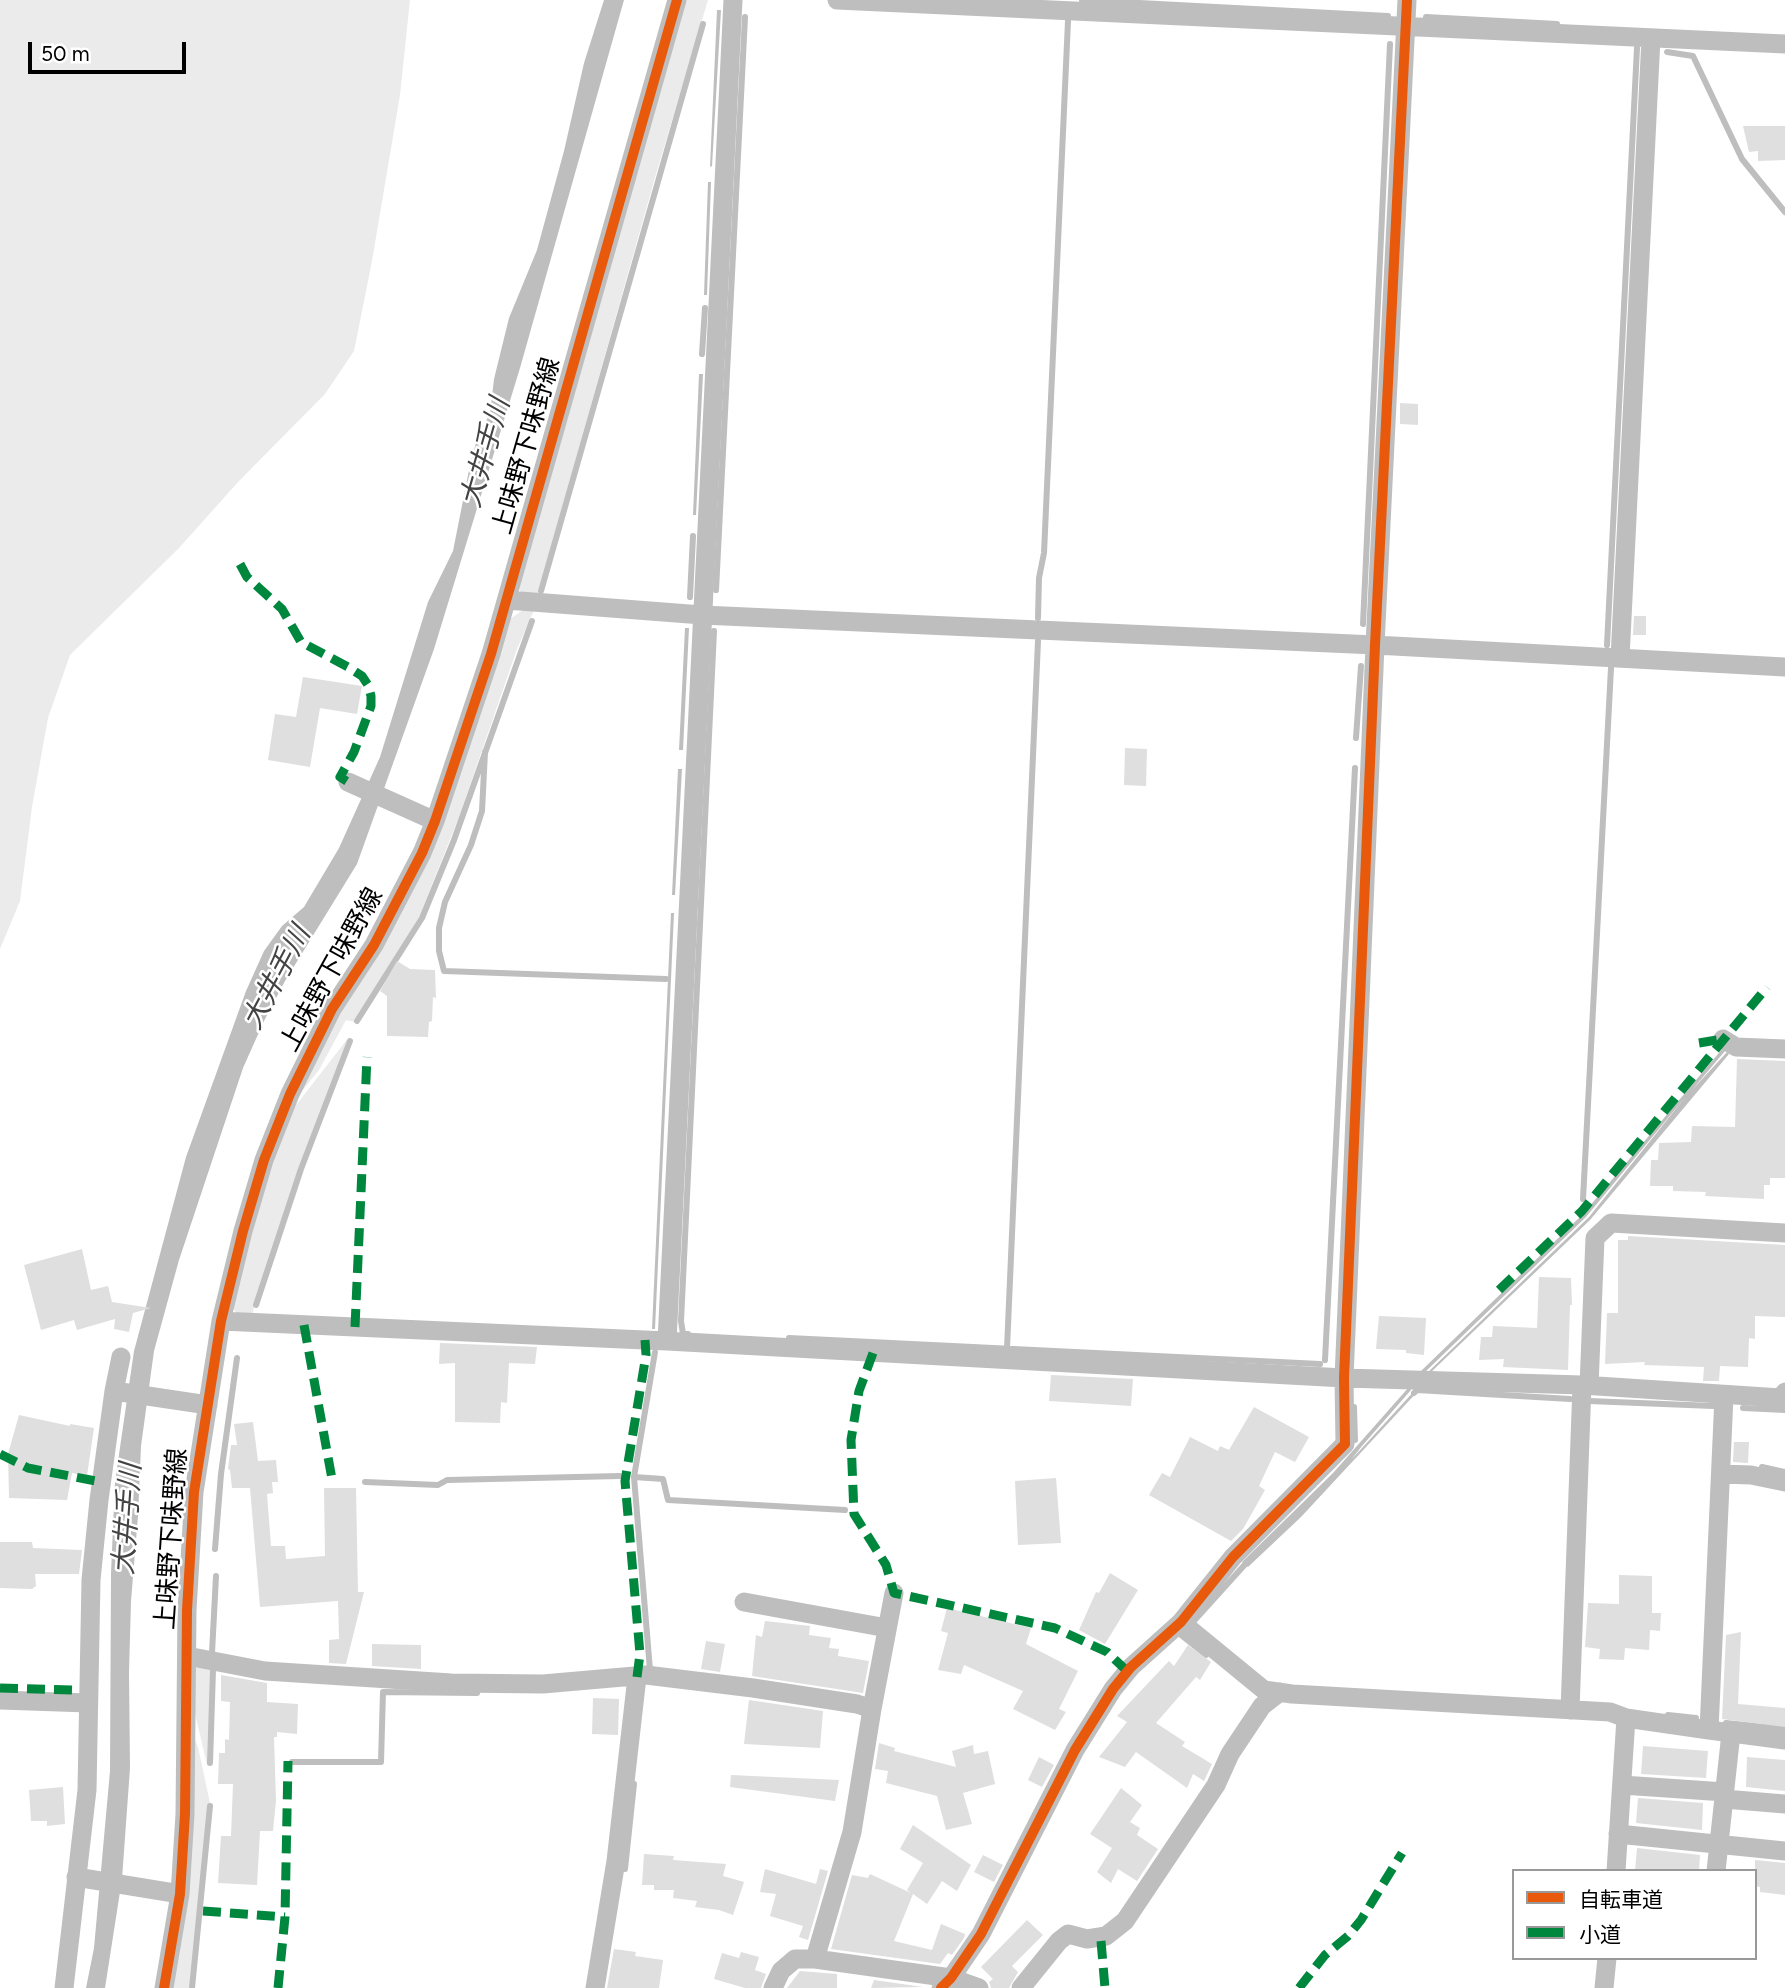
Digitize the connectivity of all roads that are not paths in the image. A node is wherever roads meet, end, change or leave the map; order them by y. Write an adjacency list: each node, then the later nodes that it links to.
1 (677, 0): 8 (street, 上味野下味野線)
2 (733, 0): 9 (street)
3 (837, 0): 5 (street)
4 (1407, 0): 5 (street)
5 (1406, 27): 6 (street); 10 (street)
6 (1651, 38): 7 (street); 11 (street)
7 (1785, 44)
8 (507, 600): 9 (street); 14 (street, 上味野下味野線)
9 (702, 615): 10 (street); 19 (street)
10 (1375, 645): 11 (street); 21 (street)
11 (1620, 658): 12 (street)
12 (1785, 667)
13 (348, 782): 14 (street)
14 (435, 821): 18 (street, 上味野下味野線)
15 (1723, 1039): 16 (street)
16 (1785, 1049)
17 (1785, 1233): 22 (street)
18 (221, 1321): 19 (street); 26 (street, 上味野下味野線)
19 (667, 1341): 21 (street)
20 (121, 1357): 23 (street)
21 (1344, 1378): 22 (street); 31 (street)
22 (1585, 1386): 25 (street); 39 (street)
23 (118, 1392): 26 (street); 37 (street)
24 (1785, 1392): 25 (street)
25 (1724, 1396): 27 (street)
26 (200, 1404): 33 (street, 上味野下味野線)
27 (1721, 1474): 28 (street); 41 (street)
28 (1785, 1482)
29 (894, 1593): 32 (street)
30 (744, 1602): 32 (street)
31 (1181, 1622): 35 (street); 56 (street)
32 (887, 1628): 38 (street)
33 (187, 1656): 34 (street); 53 (street, 上味野下味野線)
34 (637, 1677): 38 (street); 59 (street)
35 (1280, 1692): 39 (street); 62 (street)
36 (0, 1700): 37 (street)
37 (88, 1703): 52 (street)
38 (872, 1709): 54 (street)
39 (1570, 1710): 40 (street)
40 (1626, 1718): 41 (street); 44 (street)
41 (1709, 1730): 42 (street)
42 (1731, 1733): 43 (street); 45 (street)
43 (1785, 1740)
44 (1622, 1784): 45 (street); 47 (street)
45 (1724, 1796): 46 (street); 48 (street)
46 (1785, 1804)
47 (1618, 1834): 48 (street); 50 (street)
48 (1719, 1843): 49 (street); 51 (street)
49 (1785, 1851)
50 (1616, 1869)
51 (1716, 1869)
52 (81, 1878): 53 (street); 57 (street)
53 (176, 1894): 58 (street, 上味野下味野線)
54 (815, 1959): 56 (street); 60 (street)
55 (1607, 1960): 63 (street)
56 (946, 1983): 61 (street)
57 (64, 1988)
58 (164, 1988)
59 (595, 1988)
60 (773, 1988)
61 (979, 1988)
62 (1021, 1988)
63 (1604, 1988)

